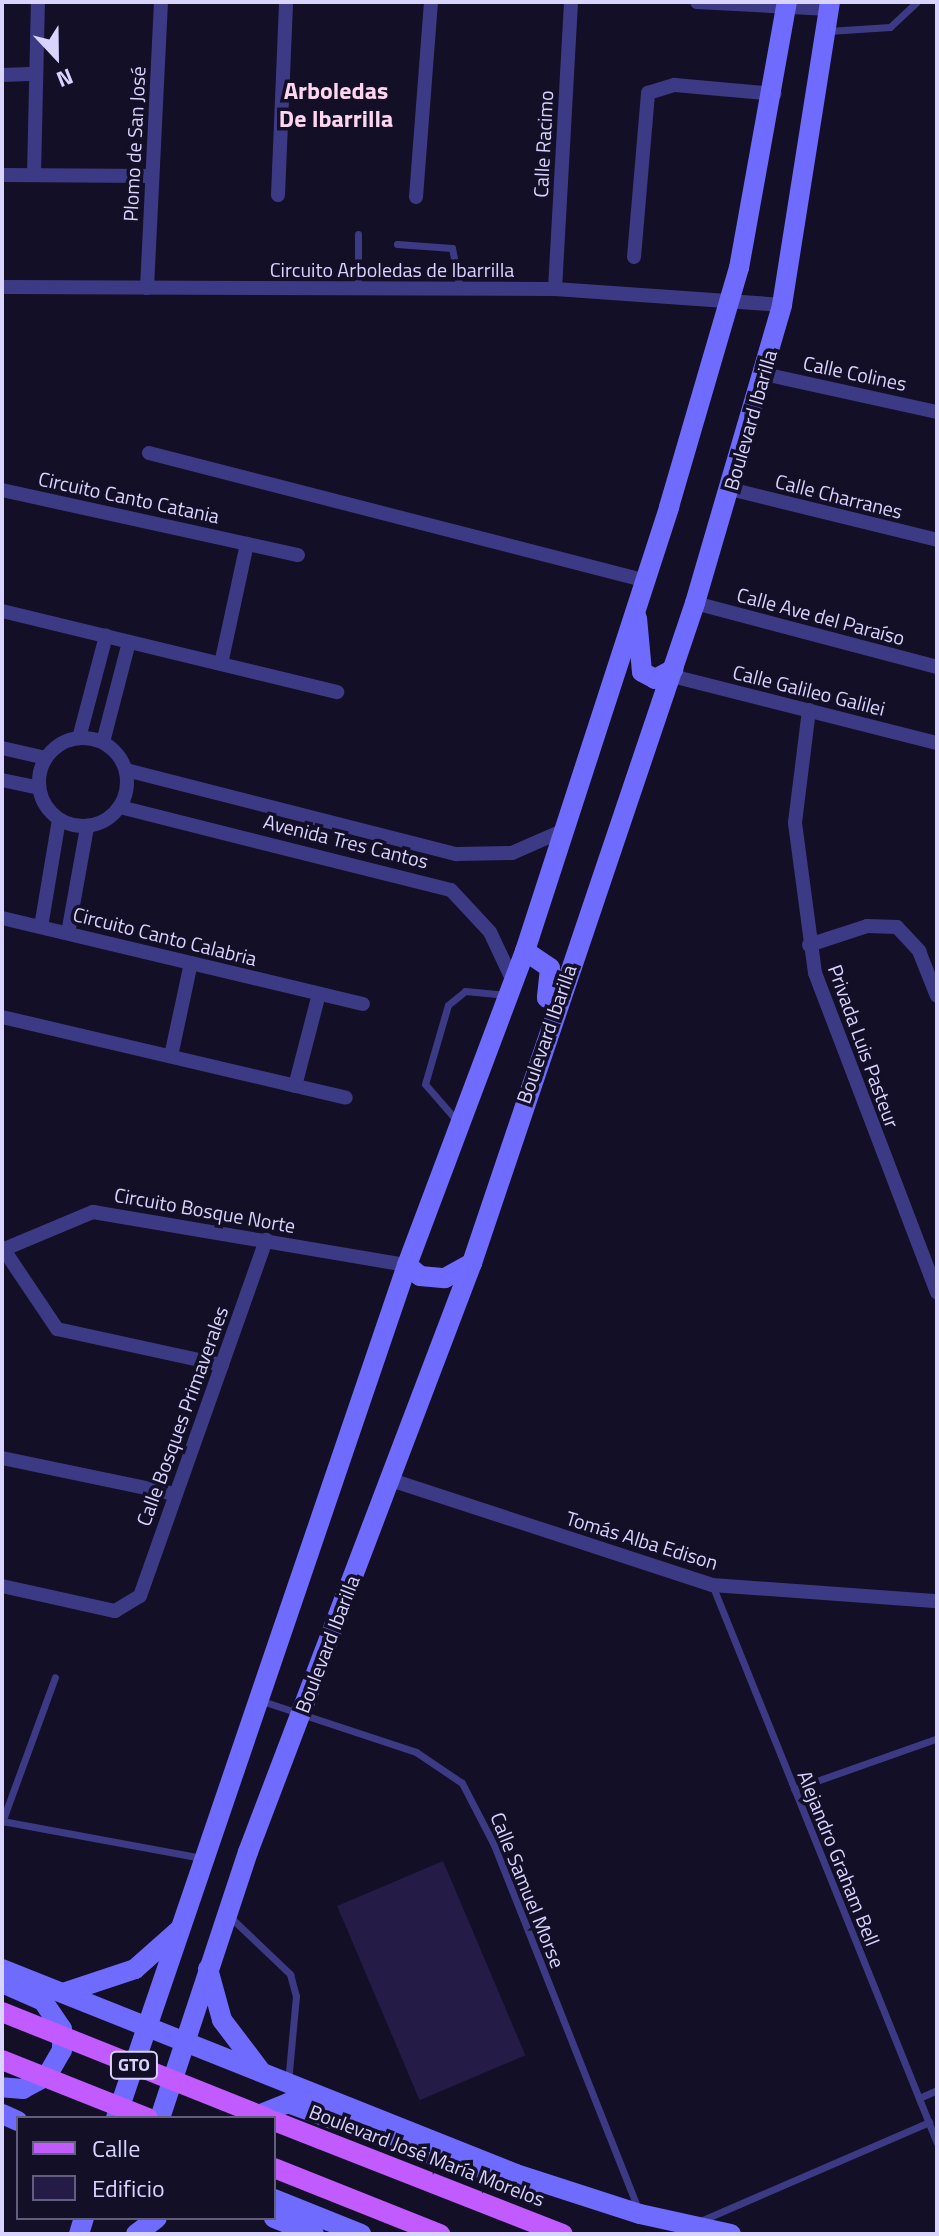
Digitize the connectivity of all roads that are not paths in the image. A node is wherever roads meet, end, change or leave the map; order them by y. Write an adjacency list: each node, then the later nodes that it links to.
1 (38, 2): 11 (street)
2 (161, 2): 16 (street, Plomo de San José)
3 (286, 2): 17 (street)
4 (431, 2): 18 (street)
5 (571, 2): 26 (street, Calle Racimo)
6 (697, 2): 8 (street)
7 (917, 2): 10 (lane)
8 (786, 5): 9 (street); 13 (main road, Boulevard Ibarilla)
9 (829, 6): 10 (main road, Boulevard Ibarilla)
10 (826, 31): 28 (main road, Boulevard Ibarilla)
11 (36, 74): 12 (street); 15 (street)
12 (2, 75)
13 (775, 94): 21 (street); 27 (main road, Boulevard Ibarilla)
14 (2, 175): 15 (street)
15 (34, 175): 16 (street)
16 (152, 176): 23 (street, Plomo de San José)
17 (278, 195)
18 (416, 197)
19 (358, 234): 24 (lane)
20 (397, 244): 25 (lane)
21 (634, 257)
22 (2, 287): 23 (street, Circuito Arboledas de Ibarrilla)
23 (147, 288): 24 (street, Circuito Arboledas de Ibarrilla)
24 (358, 289): 25 (street, Circuito Arboledas de Ibarrilla)
25 (460, 289): 26 (street, Circuito Arboledas de Ibarrilla)
26 (555, 289): 27 (street, Circuito Arboledas de Ibarrilla)
27 (732, 299): 28 (street, Circuito Arboledas de Ibarrilla); 37 (main road, Boulevard Ibarilla)
28 (782, 305): 29 (main road, Boulevard Ibarilla)
29 (764, 374): 30 (street, Calle Colines); 32 (main road, Boulevard Ibarilla)
30 (937, 412)
31 (149, 453): 37 (street)
32 (730, 489): 34 (street, Calle Charranes); 38 (main road, Boulevard Ibarilla)
33 (2, 490): 35 (street, Circuito Canto Catania)
34 (937, 540)
35 (247, 544): 36 (street, Circuito Canto Catania); 43 (street)
36 (298, 555)
37 (643, 580): 39 (main road, Boulevard Ibarilla)
38 (695, 603): 44 (street, Calle Ave del Paraíso); 45 (main road, Boulevard Ibarilla)
39 (636, 606): 45 (main road); 59 (main road, Boulevard Ibarilla)
40 (2, 611): 41 (street)
41 (106, 636): 42 (street); 48 (street)
42 (129, 642): 43 (street); 49 (street)
43 (221, 664): 46 (street)
44 (937, 667)
45 (673, 673): 47 (street, Calle Galileo Galilei); 73 (main road, Boulevard Ibarilla)
46 (337, 692)
47 (809, 710): 50 (street, Calle Galileo Galilei); 63 (street, Privada Luis Pasteur)
48 (79, 738): 49 (street); 52 (street)
49 (103, 742): 53 (street)
50 (937, 743)
51 (2, 748): 52 (street)
52 (46, 758): 55 (street)
53 (126, 770): 56 (street); 59 (street, Avenida Tres Cantos)
54 (2, 780): 55 (street)
55 (39, 788): 57 (street)
56 (120, 807): 58 (street); 66 (street, Avenida Tres Cantos)
57 (59, 820): 58 (street); 61 (street)
58 (87, 827): 62 (street)
59 (562, 831): 64 (main road, Boulevard Ibarilla)
60 (2, 918): 61 (street, Circuito Canto Calabria)
61 (41, 927): 62 (street, Circuito Canto Calabria)
62 (68, 933): 65 (street, Circuito Canto Calabria)
63 (809, 945): 68 (street); 80 (street, Privada Luis Pasteur)
64 (525, 951): 66 (main road, Boulevard Ibarilla); 73 (main road)
65 (191, 963): 67 (street, Circuito Canto Calabria); 71 (street)
66 (512, 989): 75 (main road, Boulevard Ibarilla); 75 (lane)
67 (319, 994): 69 (street, Circuito Canto Calabria); 72 (street)
68 (937, 996)
69 (363, 1004)
70 (2, 1017): 71 (street)
71 (171, 1056): 72 (street)
72 (295, 1086): 74 (street)
73 (527, 1086): 78 (main road, Boulevard Ibarilla)
74 (346, 1098)
75 (460, 1125): 79 (main road, Boulevard Ibarilla)
76 (266, 1240): 77 (street, Circuito Bosque Norte); 79 (street, Circuito Bosque Norte); 81 (street, Calle Bosques Primaverales)
77 (2, 1249): 81 (street)
78 (472, 1263): 79 (main road); 83 (main road, Boulevard Ibarilla)
79 (407, 1265): 89 (main road, Boulevard Ibarilla)
80 (937, 1292)
81 (222, 1365): 84 (street, Calle Bosques Primaverales)
82 (2, 1458): 84 (street)
83 (391, 1480): 85 (street, Tomás Alba Edison); 90 (main road, Boulevard Ibarilla)
84 (175, 1494): 86 (street, Calle Bosques Primaverales)
85 (712, 1585): 87 (street, Tomás Alba Edison); 92 (lane, Alejandro Graham Bell)
86 (2, 1586)
87 (937, 1601)
88 (55, 1677): 93 (lane)
89 (262, 1701): 90 (lane, Calle Samuel Morse); 94 (main road, Boulevard Ibarilla)
90 (300, 1713): 95 (main road, Boulevard Ibarilla); 121 (lane, Calle Samuel Morse)
91 (935, 1739): 92 (lane)
92 (794, 1789): 109 (lane, Alejandro Graham Bell)
93 (2, 1822): 94 (lane)
94 (207, 1859): 96 (main road, Boulevard Ibarilla)
95 (227, 1914): 98 (main road, Boulevard Ibarilla); 106 (lane)
96 (186, 1923): 100 (main road); 102 (main road, Boulevard Ibarilla)
97 (2, 1969): 100 (main road)
98 (208, 1969): 103 (main road, Boulevard Ibarilla); 105 (main road)
99 (2, 1983): 107 (main road)
100 (63, 1993): 102 (main road)
101 (2, 2012): 114 (main road, GTO, bridge)
102 (144, 2029): 103 (main road); 110 (main road, Boulevard Ibarilla)
103 (182, 2044): 105 (main road); 112 (main road, Boulevard Ibarilla)
104 (2, 2060): 111 (main road, GTO, bridge)
105 (266, 2075): 106 (main road)
106 (288, 2085): 119 (main road)
107 (2, 2087)
108 (937, 2090): 109 (lane)
109 (919, 2098): 116 (lane, Alejandro Graham Bell)
110 (117, 2116)
111 (143, 2116)
112 (161, 2116)
113 (256, 2116): 119 (main road)
114 (262, 2116)
115 (276, 2122): 129 (main road, Boulevard José María Morelos)
116 (929, 2122): 117 (lane, Alejandro Graham Bell); 124 (lane)
117 (937, 2143)
118 (276, 2169): 128 (main road)
119 (574, 2192): 121 (main road)
120 (276, 2200): 127 (main road)
121 (640, 2214): 124 (main road)
122 (276, 2219): 126 (main road)
123 (154, 2220): 125 (main road)
124 (688, 2226): 130 (main road)
125 (136, 2234)
126 (314, 2234)
127 (361, 2234)
128 (440, 2234)
129 (563, 2234)
130 (731, 2234)

